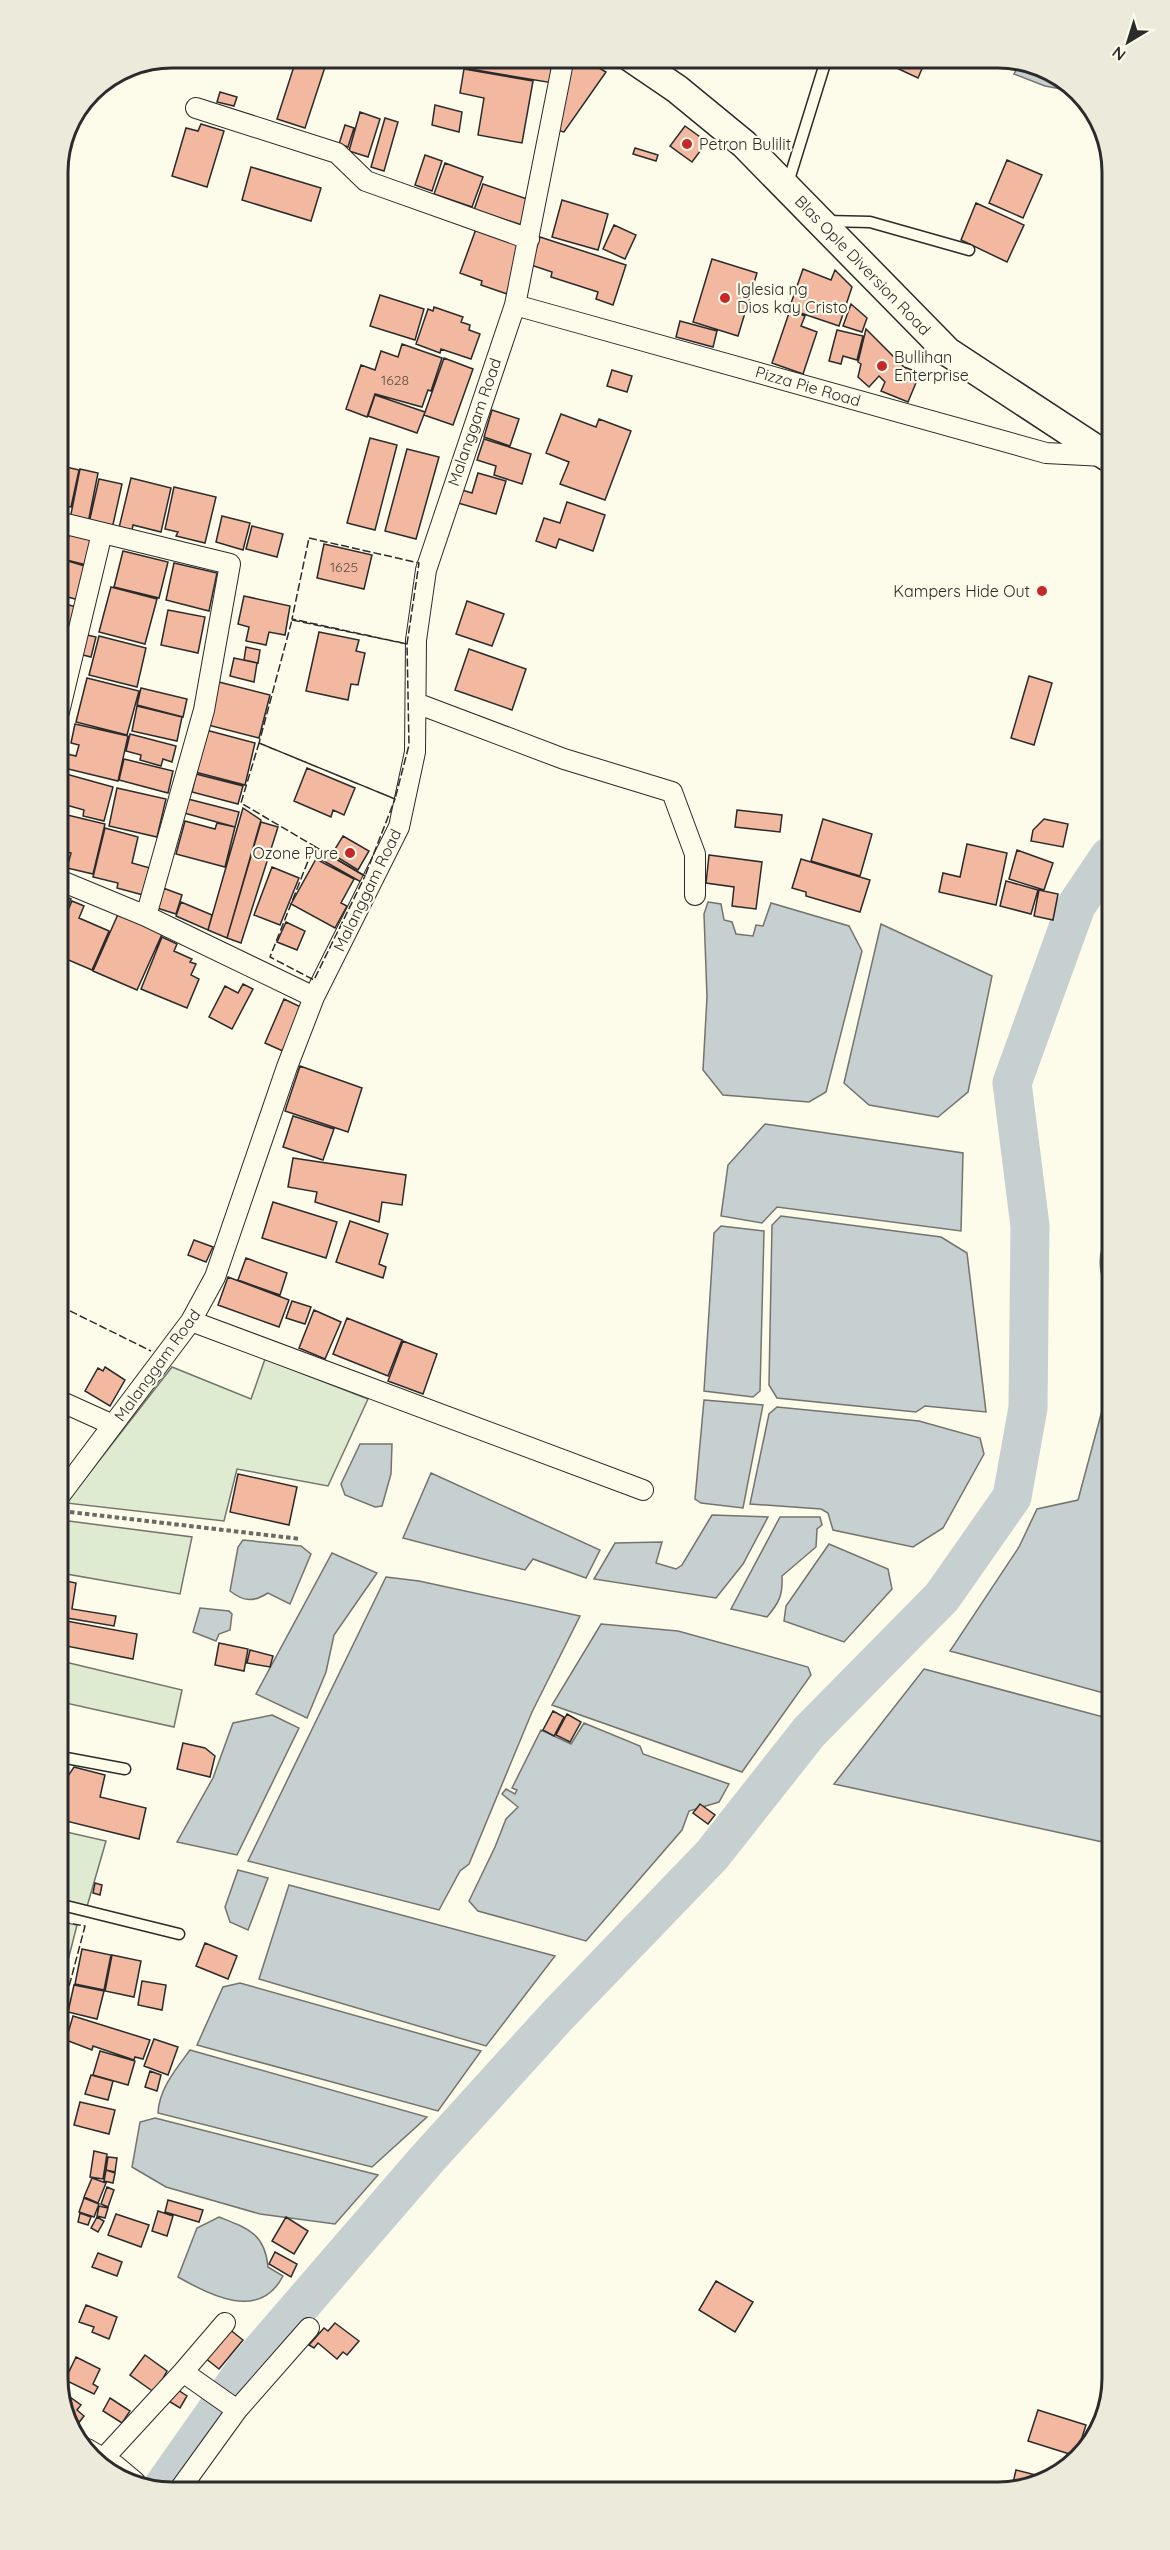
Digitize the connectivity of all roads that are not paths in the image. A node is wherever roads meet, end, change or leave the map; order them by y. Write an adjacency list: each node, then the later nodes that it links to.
1 (562, 68): 7 (street, Malanggam Road)
2 (646, 68): 5 (main road, Blas Ople Diversion Road)
3 (824, 68): 5 (lane)
4 (196, 108): 7 (street)
5 (787, 188): 6 (main road, Blas Ople Diversion Road)
6 (820, 221): 8 (lane); 10 (main road, Blas Ople Diversion Road)
7 (529, 239): 9 (street, Malanggam Road)
8 (969, 250)
9 (515, 304): 11 (street, Pizza Pie Road); 15 (street, Malanggam Road)
10 (1102, 453)
11 (1102, 456)
12 (68, 524): 13 (street)
13 (102, 533): 14 (street); 18 (street)
14 (68, 646)
15 (416, 703): 17 (street); 19 (street, Malanggam Road)
16 (68, 884): 18 (street)
17 (695, 896)
18 (146, 916): 19 (street)
19 (314, 997): 20 (street, Malanggam Road)
20 (191, 1321): 22 (street, Malanggam Road); 24 (street)
21 (68, 1405): 22 (street)
22 (113, 1425): 23 (street, Malanggam Road)
23 (68, 1485)
24 (643, 1490)
25 (68, 1757): 26 (lane)
26 (125, 1769)
27 (68, 1907): 28 (lane)
28 (179, 1935)
29 (225, 2323): 31 (street)
30 (309, 2328): 32 (street)
31 (183, 2372): 32 (street); 33 (street)
32 (237, 2410): 34 (street)
33 (103, 2457)
34 (186, 2482)

